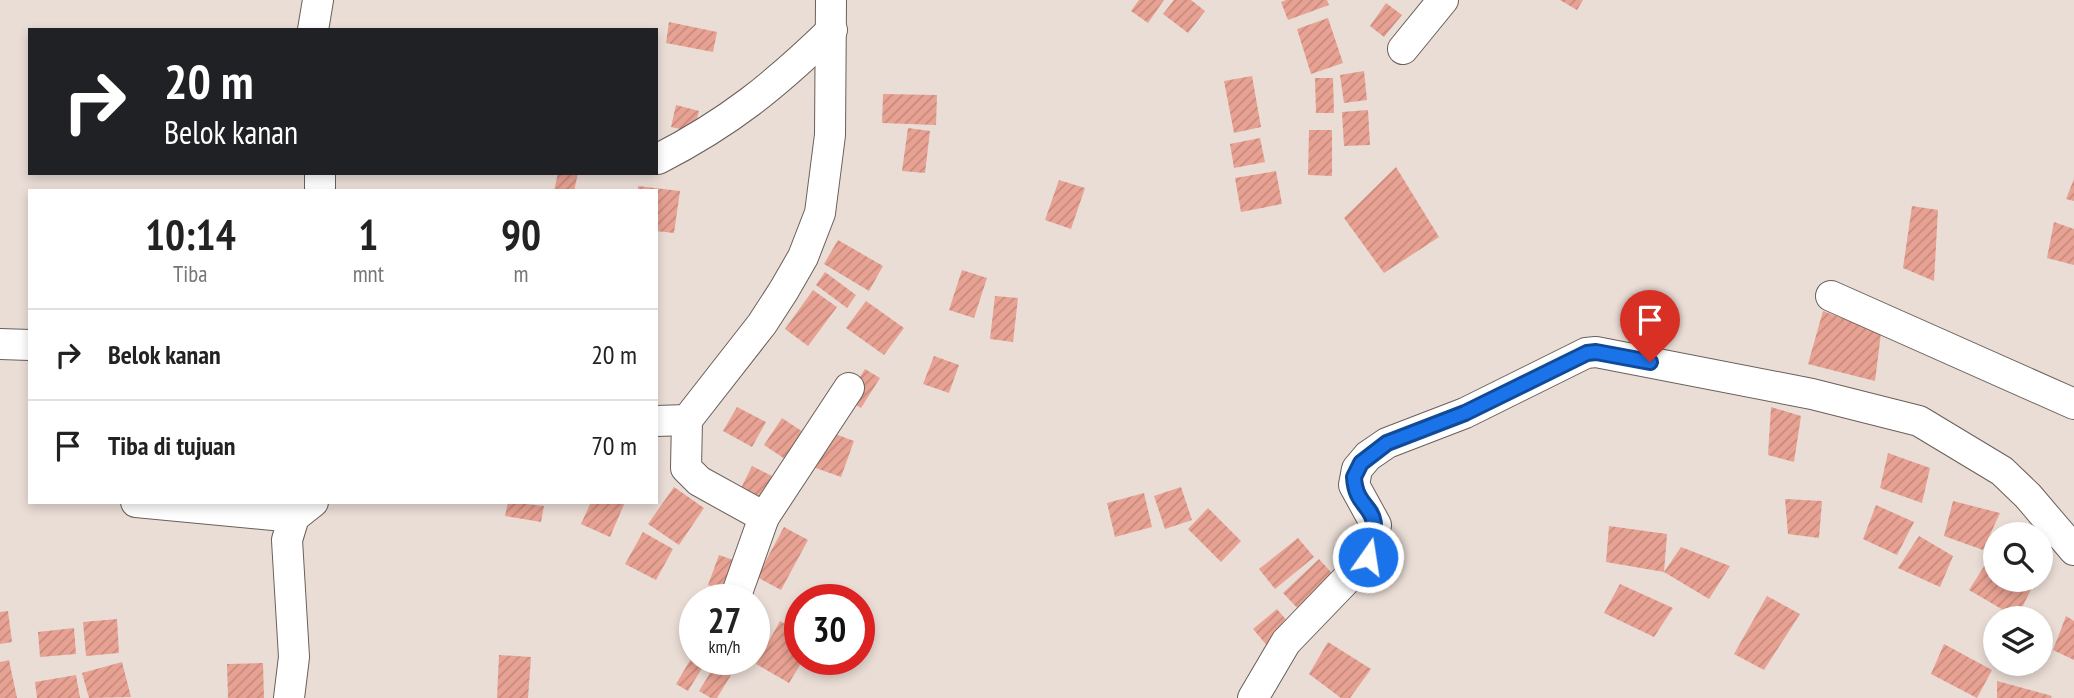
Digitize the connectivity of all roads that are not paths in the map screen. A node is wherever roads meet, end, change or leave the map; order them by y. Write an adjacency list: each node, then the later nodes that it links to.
1 (318, 0): 4 (street)
2 (1443, 0): 5 (street)
3 (835, 9): 6 (street); 12 (street)
4 (313, 28)
5 (1403, 49)
6 (658, 158)
7 (1831, 296): 11 (street)
8 (0, 344): 9 (street)
9 (28, 345)
10 (849, 388): 16 (street)
11 (2074, 404)
12 (687, 420): 13 (street); 16 (street)
13 (658, 421)
14 (178, 504): 15 (street)
15 (304, 510): 19 (street)
16 (764, 517): 18 (street)
17 (2074, 550): 20 (street)
18 (740, 584)
19 (289, 698)
20 (1254, 698)

